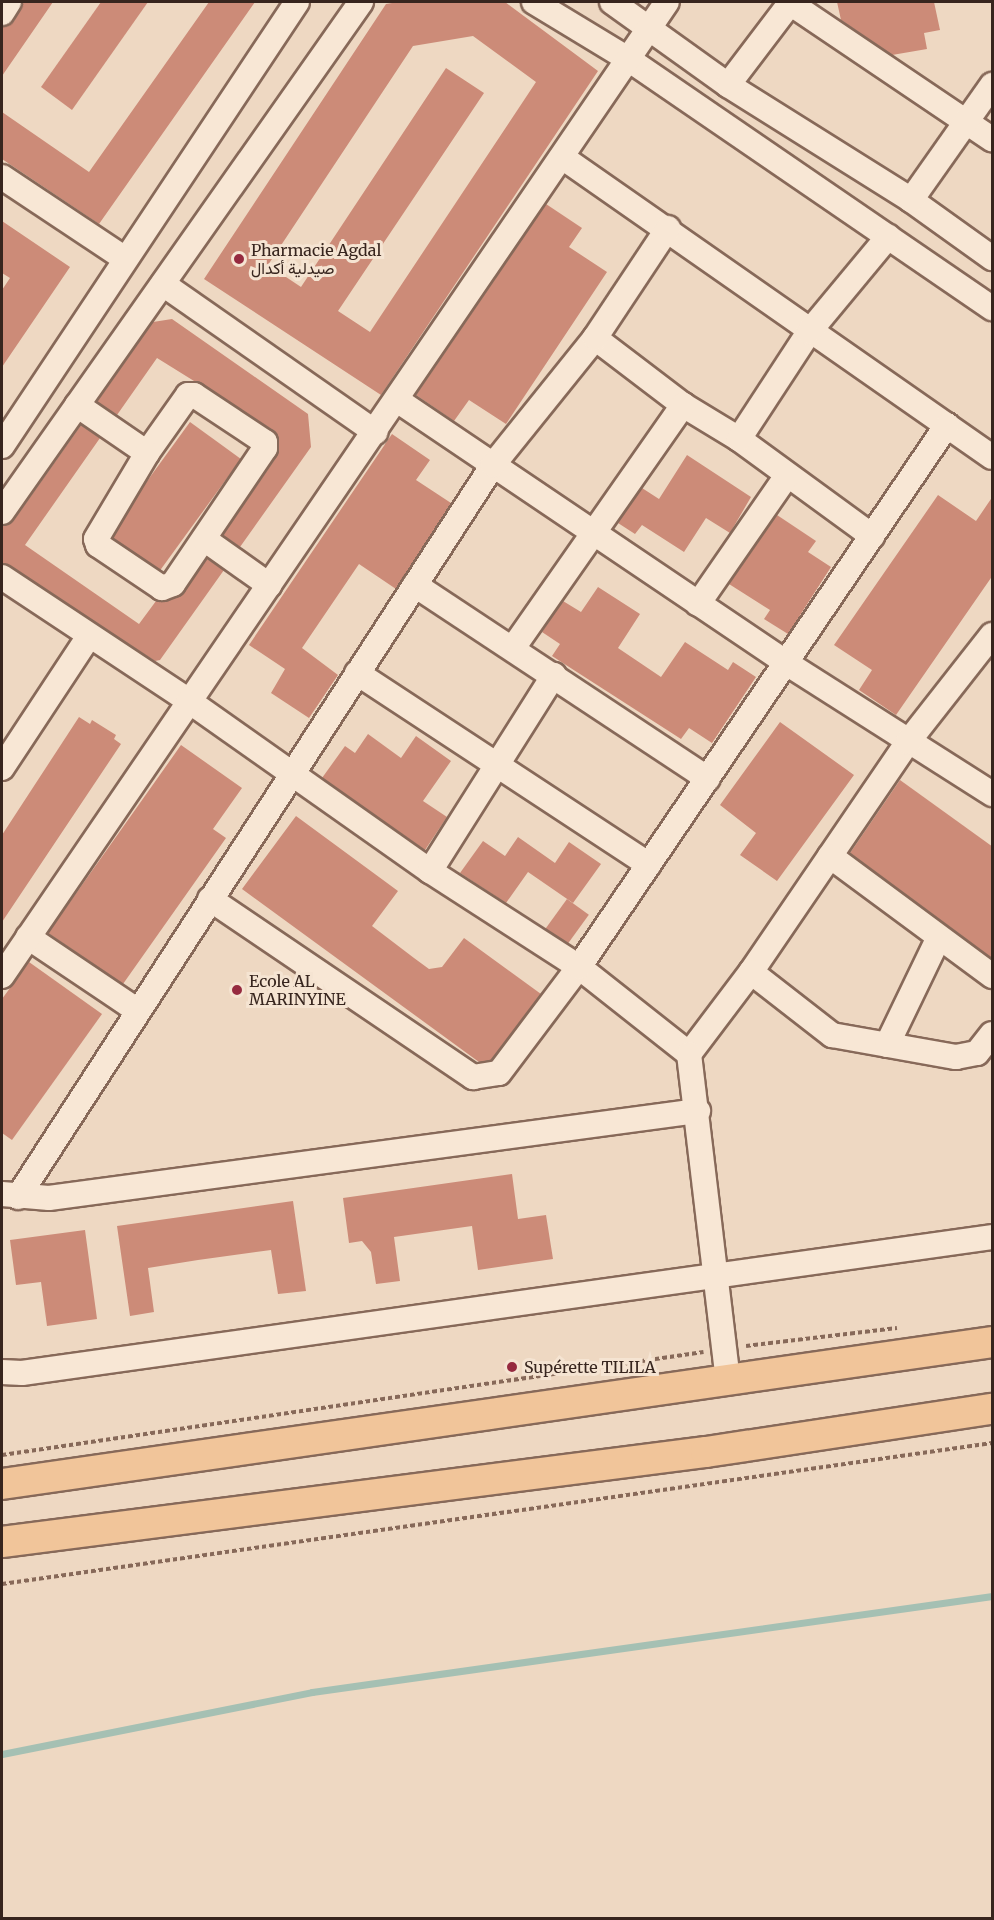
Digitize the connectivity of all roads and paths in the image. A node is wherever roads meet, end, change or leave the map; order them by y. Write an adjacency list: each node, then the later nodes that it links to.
1 (9, 2): 8 (street)
2 (297, 2): 20 (street)
3 (361, 2): 22 (street)
4 (534, 2): 10 (street)
5 (612, 2): 9 (street)
6 (667, 2): 9 (street)
7 (791, 2): 11 (street); 13 (street)
8 (2, 13)
9 (648, 29): 10 (street); 11 (street)
10 (628, 59): 15 (street); 19 (street)
11 (728, 85): 17 (street)
12 (993, 86): 13 (street)
13 (969, 123): 14 (street); 17 (street)
14 (993, 139)
15 (562, 158): 18 (street); 26 (street)
16 (2, 177): 20 (street)
17 (911, 200): 21 (street)
18 (668, 228): 24 (street); 25 (street)
19 (888, 237): 23 (street); 24 (street)
20 (124, 258): 32 (street)
21 (993, 258)
22 (163, 284): 27 (street); 30 (street)
23 (993, 308)
24 (809, 332): 29 (street); 31 (street)
25 (595, 338): 28 (street); 35 (street)
26 (397, 400): 30 (street); 35 (street)
27 (77, 405): 33 (street); 37 (street)
28 (683, 405): 31 (street); 38 (street)
29 (947, 425): 34 (street); 39 (street)
30 (375, 432): 42 (street)
31 (739, 439): 36 (street)
32 (2, 446)
33 (147, 453): 40 (street); 40 (street)
34 (993, 457)
35 (493, 465): 38 (street); 43 (street)
36 (786, 477): 39 (street); 44 (street)
37 (2, 512)
38 (592, 532): 44 (street); 47 (street)
39 (872, 536): 48 (street)
40 (204, 539): 42 (street)
41 (2, 577): 46 (street)
42 (269, 585): 51 (street)
43 (415, 585): 47 (street); 49 (street)
44 (699, 604): 48 (street)
45 (993, 635): 52 (street)
46 (89, 636): 51 (street); 54 (street)
47 (513, 648): 50 (street)
48 (788, 664): 52 (street); 56 (street)
49 (357, 673): 53 (street); 55 (street)
50 (554, 675): 53 (street); 56 (street)
51 (189, 701): 55 (street); 62 (street)
52 (908, 742): 57 (street); 58 (street)
53 (498, 765): 59 (street); 60 (street)
54 (2, 768)
55 (292, 774): 60 (street); 61 (street)
56 (708, 779): 59 (street)
57 (993, 794)
58 (830, 856): 63 (street); 65 (street)
59 (648, 865): 64 (street)
60 (430, 871): 64 (street)
61 (210, 899): 64 (street); 68 (street)
62 (28, 938): 66 (street); 68 (street)
63 (938, 939): 67 (street); 70 (street)
64 (579, 967): 71 (street)
65 (751, 972): 70 (street); 71 (street)
66 (2, 976)
67 (993, 976)
68 (138, 1011): 73 (street)
69 (993, 1034): 70 (street)
70 (886, 1045)
71 (689, 1054): 72 (street)
72 (698, 1112): 73 (street); 75 (street)
73 (10, 1196)
74 (993, 1237): 75 (street)
75 (716, 1278): 78 (street); 79 (street)
76 (902, 1327): 78 (path)
77 (993, 1342): 80 (main road)
78 (726, 1348): 80 (street); 83 (path)
79 (2, 1372)
80 (728, 1382): 84 (main road)
81 (993, 1409): 85 (main road)
82 (993, 1443): 86 (path)
83 (2, 1455)
84 (2, 1484)
85 (2, 1542)
86 (2, 1584)

